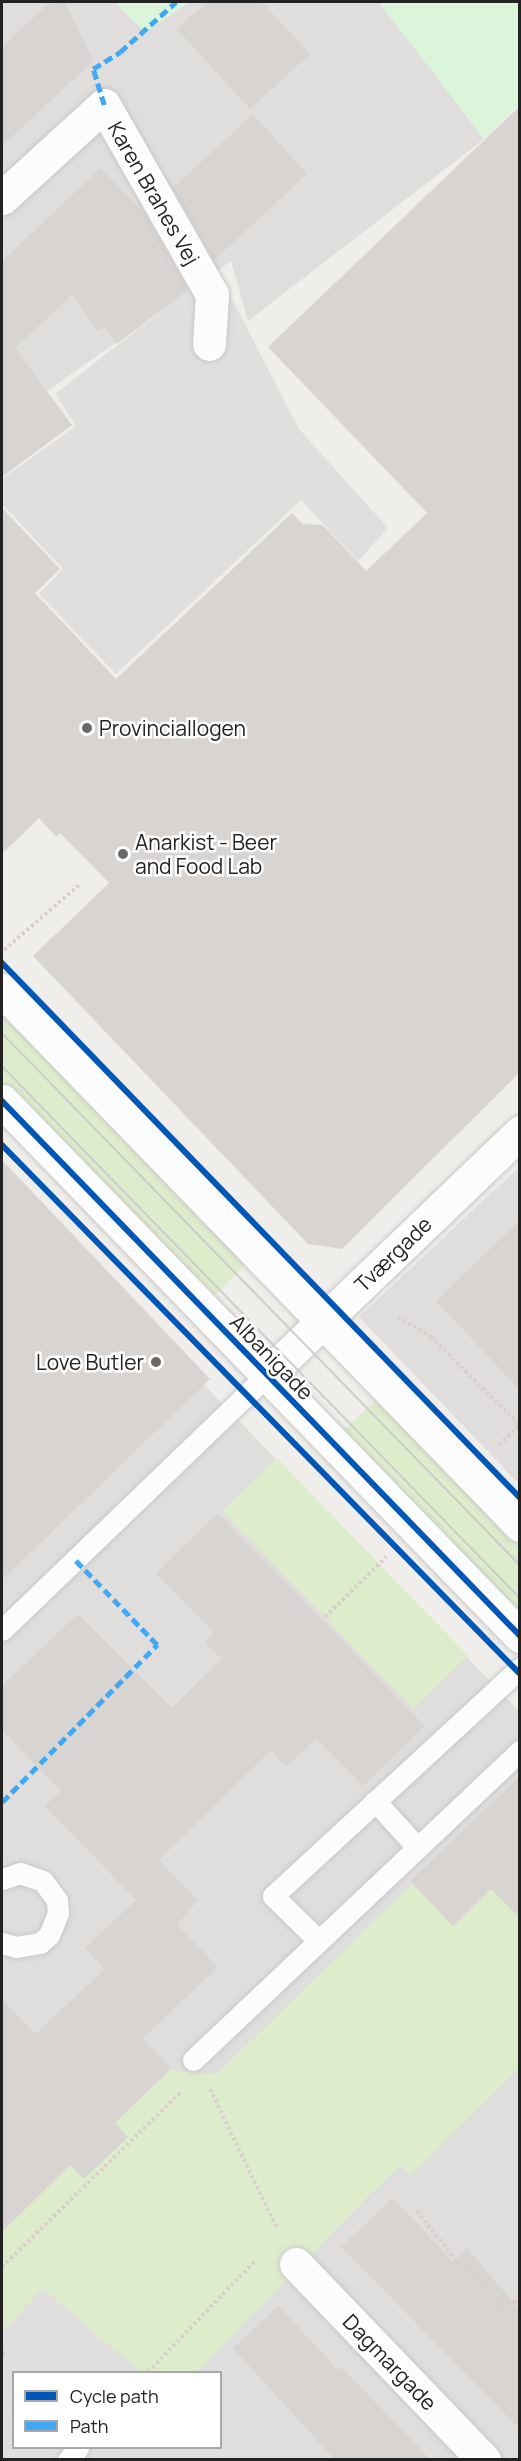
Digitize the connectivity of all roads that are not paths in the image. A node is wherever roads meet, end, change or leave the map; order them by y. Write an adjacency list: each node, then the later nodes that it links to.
1 (2, 198): 2 (street, Karen Brahes Vej)
2 (209, 344)
3 (2, 990): 6 (street)
4 (2, 1101): 7 (street, Albanigade)
5 (519, 1132): 6 (street, Tværgade)
6 (321, 1321): 7 (street, Tværgade); 8 (street)
7 (267, 1375): 9 (lane); 10 (street, Albanigade)
8 (519, 1525)
9 (2, 1630)
10 (519, 1636)
11 (519, 1668): 13 (lane)
12 (519, 1751): 14 (lane)
13 (375, 1801): 14 (lane); 16 (lane)
14 (416, 1846): 16 (lane)
15 (2, 1879): 17 (lane)
16 (318, 1940): 18 (lane)
17 (2, 1943)
18 (197, 2066)
19 (296, 2264): 20 (street, Dagmargade)
20 (484, 2460)

